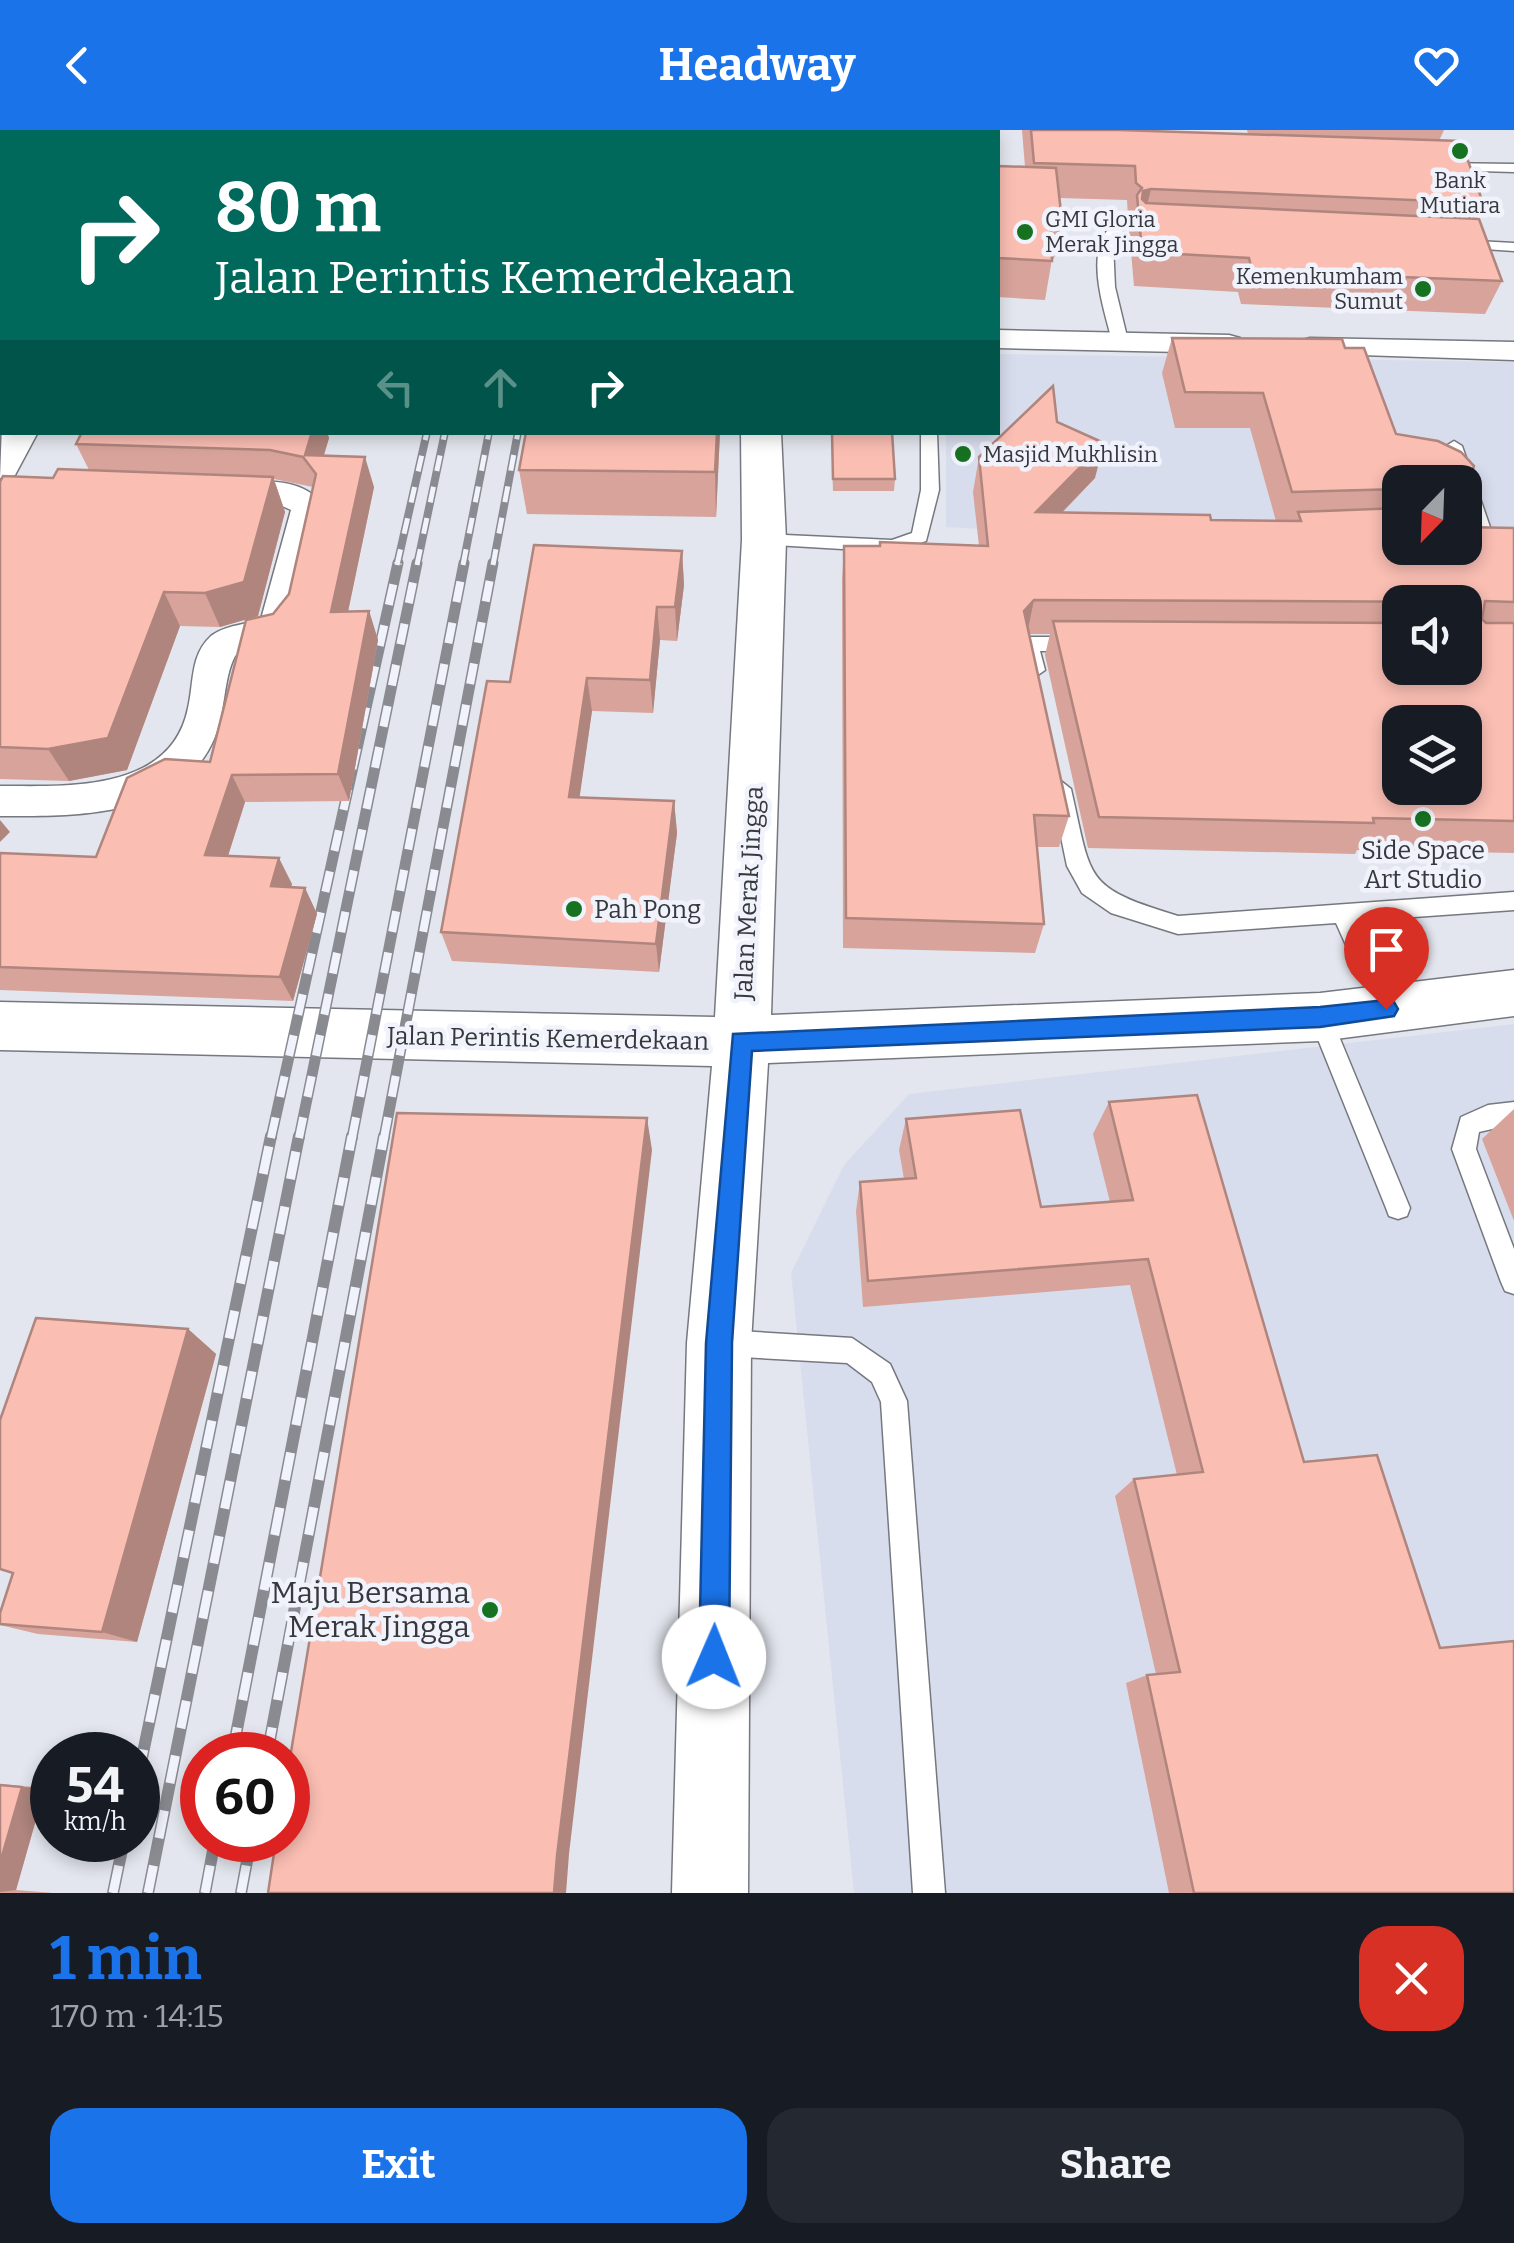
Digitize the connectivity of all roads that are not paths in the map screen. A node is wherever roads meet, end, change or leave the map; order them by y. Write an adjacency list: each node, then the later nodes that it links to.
1 (1418, 166): 2 (lane)
2 (1514, 168)
3 (1124, 222): 7 (lane)
4 (1436, 244): 5 (lane)
5 (1514, 247)
6 (1000, 340): 7 (street)
7 (1120, 341): 8 (street)
8 (1514, 350)
9 (761, 435): 14 (main road, Jalan Merak Jingga)
10 (930, 435): 14 (lane)
11 (1454, 446): 12 (lane)
12 (1460, 465)
13 (182, 492): 18 (street)
14 (764, 540): 25 (main road, Jalan Merak Jingga)
15 (1088, 644): 16 (lane)
16 (1041, 698)
17 (1057, 770): 20 (lane)
18 (0, 801)
19 (1514, 901): 20 (lane)
20 (1342, 913): 22 (lane)
21 (1514, 993): 22 (main road, Jalan Perintis Kemerdekaan)
22 (1386, 1009): 23 (main road, Jalan Perintis Kemerdekaan)
23 (1320, 1017): 25 (main road, Jalan Perintis Kemerdekaan); 27 (lane)
24 (0, 1026): 25 (main road, Jalan Perintis Kemerdekaan)
25 (742, 1041): 29 (main road, Jalan Merak Jingga)
26 (1514, 1114): 28 (lane)
27 (1398, 1208)
28 (1514, 1282)
29 (719, 1343): 30 (main road, Jalan Merak Jingga); 31 (lane)
30 (710, 1893)
31 (929, 1893)

